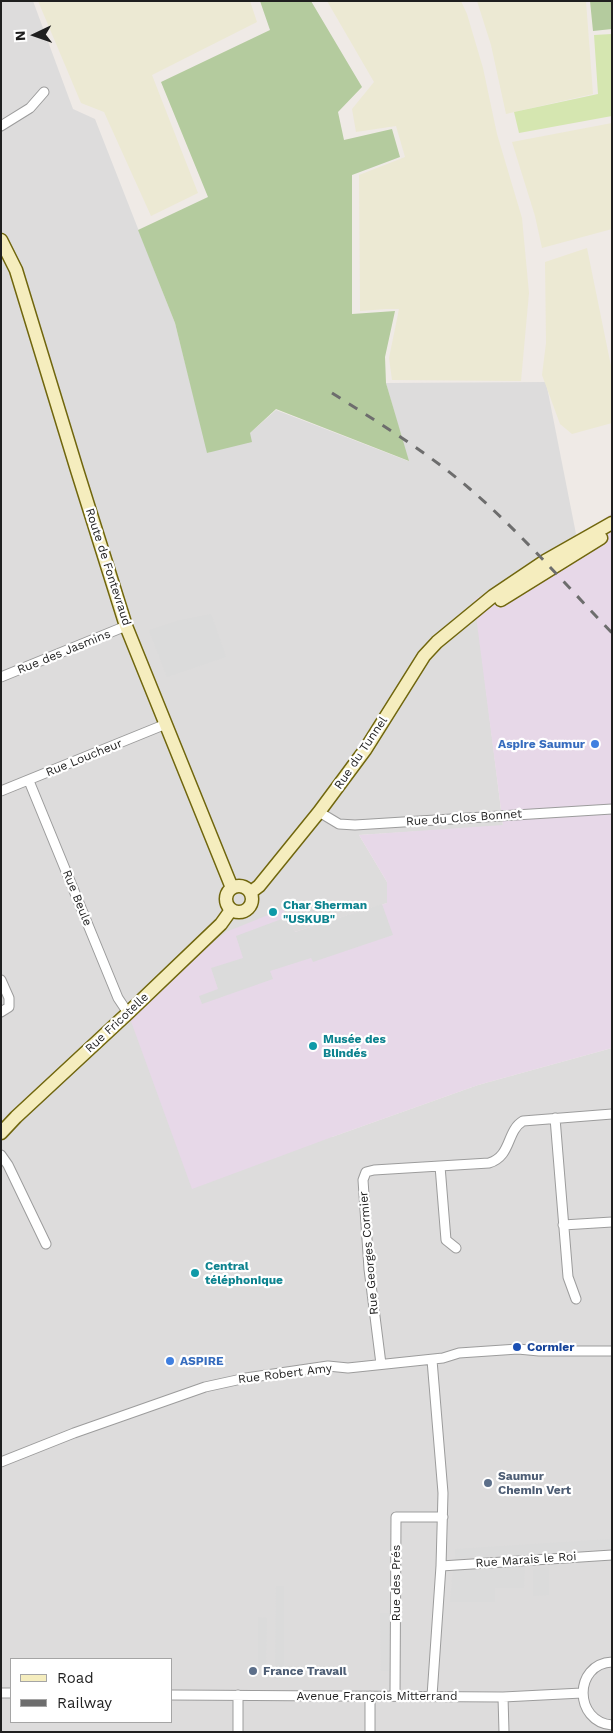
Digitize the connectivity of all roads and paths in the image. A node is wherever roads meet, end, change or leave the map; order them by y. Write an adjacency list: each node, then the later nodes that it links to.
1 (44, 92): 2 (street)
2 (1, 126)
3 (1, 240): 7 (street, Route de Fontevraud)
4 (612, 523): 6 (street, Rue du Tunnel)
5 (612, 531): 6 (street, Rue du Tunnel)
6 (470, 615): 13 (street, Rue du Tunnel)
7 (126, 626): 8 (street, Rue des Jasmins); 9 (street, Route de Fontevraud)
8 (1, 677)
9 (166, 724): 10 (street, Rue Loucheur); 14 (street, Route de Fontevraud)
10 (29, 780): 11 (street, Rue Loucheur); 19 (street, Rue Beule)
11 (1, 792)
12 (612, 809): 13 (street, Rue du Clos Bonnet)
13 (319, 812): 15 (street, Rue du Tunnel)
14 (232, 888): 15 (street); 16 (street)
15 (251, 892): 16 (street)
16 (231, 910): 19 (street, Rue Fricotelle)
17 (1, 980): 18 (street)
18 (1, 1012)
19 (128, 1013): 22 (street, Rue Fricotelle)
20 (612, 1114): 21 (street, Rue Georges Cormier)
21 (554, 1118): 24 (street, Rue Georges Cormier); 26 (street)
22 (1, 1133)
23 (1, 1155): 27 (street)
24 (440, 1166): 28 (street); 32 (street, Rue Georges Cormier)
25 (612, 1222): 26 (street)
26 (563, 1225): 29 (street)
27 (46, 1244)
28 (456, 1248)
29 (576, 1299)
30 (612, 1351): 31 (street, Rue Robert Amy)
31 (432, 1360): 32 (street, Rue Robert Amy); 34 (street)
32 (381, 1364): 33 (street, Rue Robert Amy)
33 (1, 1462)
34 (442, 1517): 36 (street); 42 (street, Rue des Prés)
35 (612, 1554): 36 (street, Rue Marais le Roi)
36 (441, 1566): 43 (street)
37 (612, 1662): 38 (street)
38 (582, 1692): 44 (street, Avenue François Mitterrand); 45 (street)
39 (172, 1694): 40 (street, Avenue François Mitterrand)
40 (238, 1695): 41 (street, Avenue François Mitterrand); 46 (street)
41 (370, 1696): 42 (street, Avenue François Mitterrand); 47 (street)
42 (395, 1696): 43 (street, Avenue François Mitterrand)
43 (432, 1696): 44 (street, Avenue François Mitterrand)
44 (503, 1697): 48 (street)
45 (607, 1727)
46 (238, 1732)
47 (370, 1732)
48 (504, 1732)

